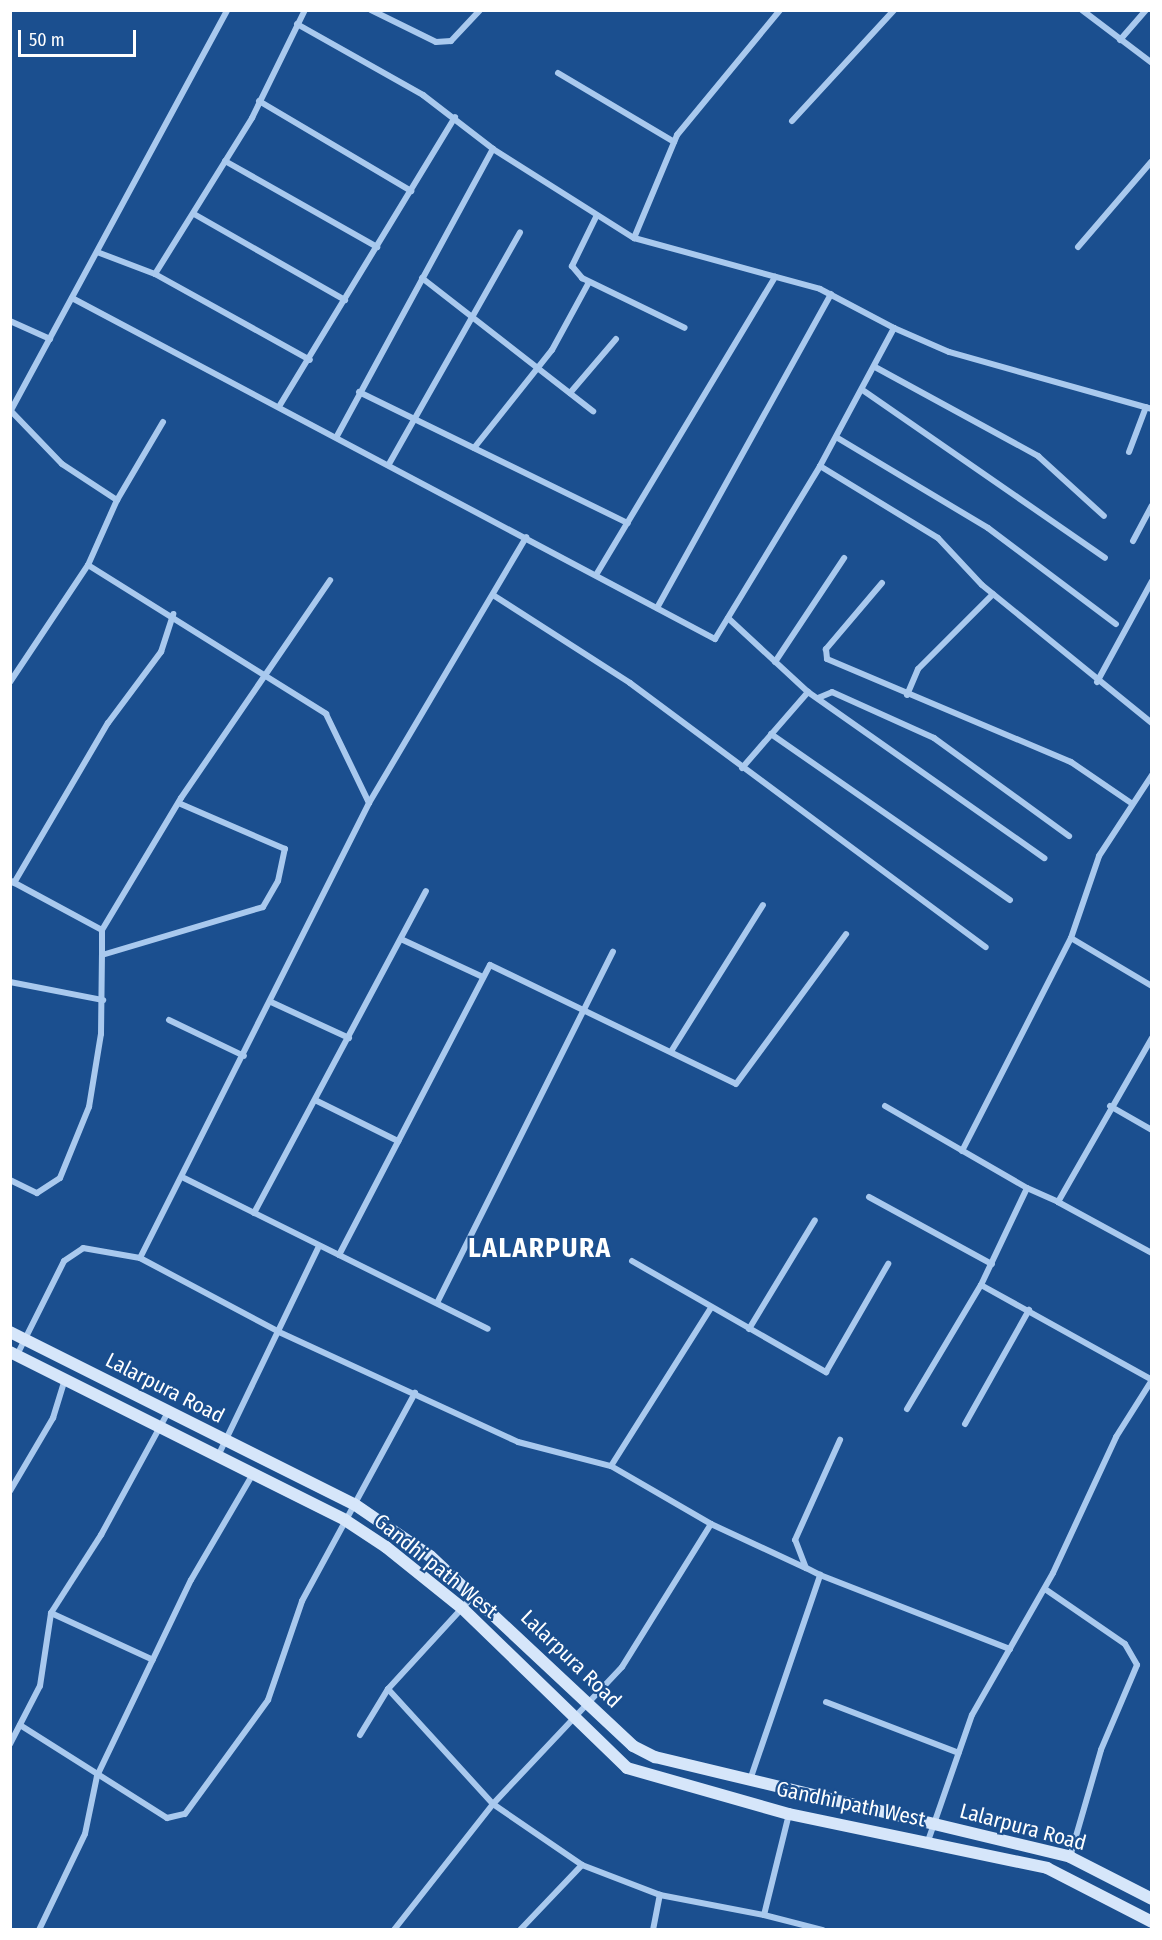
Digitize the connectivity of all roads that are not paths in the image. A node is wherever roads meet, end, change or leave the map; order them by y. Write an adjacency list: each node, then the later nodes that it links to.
1 (227, 10): 27 (street)
2 (305, 10): 9 (street)
3 (371, 10): 4 (street)
4 (480, 10)
5 (780, 10): 16 (street)
6 (894, 10): 15 (street)
7 (1082, 10): 10 (street)
8 (1146, 10): 10 (street)
9 (297, 24): 13 (street); 14 (street)
10 (1120, 40): 11 (street)
11 (1152, 63)
12 (558, 73): 16 (street)
13 (259, 101): 18 (street); 20 (street)
14 (455, 117): 17 (street); 20 (street)
15 (792, 121)
16 (674, 142): 24 (street)
17 (493, 149): 22 (street); 30 (street)
18 (225, 161): 21 (street); 25 (street)
19 (1152, 161): 26 (street)
20 (411, 190): 25 (street)
21 (194, 214): 28 (street); 34 (street)
22 (596, 217): 24 (street); 31 (street)
23 (520, 232): 35 (street)
24 (634, 238): 29 (street)
25 (377, 247): 34 (street)
26 (1078, 247)
27 (97, 252): 28 (street); 33 (street)
28 (155, 274): 41 (street)
29 (775, 277): 32 (street); 62 (street)
30 (422, 278): 35 (street); 45 (street)
31 (590, 282): 37 (street); 43 (street)
32 (831, 294): 38 (street); 74 (street)
33 (72, 297): 39 (street); 47 (street)
34 (345, 300): 41 (street)
35 (471, 317): 43 (street); 51 (street)
36 (10, 321): 39 (street)
37 (685, 328)
38 (894, 328): 42 (street); 48 (street)
39 (50, 339): 49 (street)
40 (616, 339): 46 (street)
41 (310, 360): 47 (street)
42 (875, 367): 44 (street); 61 (street)
43 (538, 369): 46 (street); 55 (street)
44 (864, 391): 54 (street); 66 (street)
45 (359, 392): 51 (street); 53 (street)
46 (570, 393): 50 (street)
47 (280, 405): 53 (street)
48 (1149, 408): 56 (street)
49 (11, 411): 59 (street)
50 (593, 411)
51 (414, 419): 55 (street); 57 (street)
52 (163, 422): 59 (street)
53 (337, 436): 57 (street)
54 (836, 437): 58 (street); 77 (street)
55 (474, 448): 62 (street)
56 (1129, 452)
57 (389, 464): 63 (street)
58 (820, 465): 72 (street); 76 (street)
59 (117, 500): 67 (street)
60 (1152, 506): 64 (street)
61 (1104, 516)
62 (628, 523): 68 (street)
63 (526, 537): 68 (street); 73 (street)
64 (1133, 541)
65 (844, 558): 78 (street)
66 (1105, 558)
67 (88, 565): 75 (street); 80 (street)
68 (596, 575): 74 (street)
69 (330, 580): 79 (street)
70 (1152, 581): 81 (street)
71 (882, 583): 83 (street)
72 (993, 594): 81 (street); 83 (street)
73 (493, 595): 87 (street); 90 (street)
74 (657, 608): 76 (street)
75 (173, 614): 79 (street); 94 (street)
76 (728, 618): 78 (street)
77 (1116, 624)
78 (775, 662): 82 (street)
79 (268, 673): 89 (street); 90 (street)
80 (10, 682)
81 (1097, 682): 85 (street)
82 (808, 692): 84 (street); 86 (street)
83 (907, 695): 91 (street)
84 (818, 698): 92 (street); 93 (street)
85 (1152, 723)
86 (771, 734): 87 (street); 96 (street)
87 (742, 768): 102 (street)
88 (1152, 775): 91 (street)
89 (178, 803): 98 (street); 104 (street)
90 (369, 803): 109 (street)
91 (1131, 803): 100 (street)
92 (1068, 836)
93 (1044, 858)
94 (12, 882): 98 (street)
95 (426, 891): 101 (street)
96 (1010, 900)
97 (763, 904): 114 (street)
98 (102, 930): 104 (street)
99 (846, 934): 114 (street)
100 (1071, 938): 107 (street); 121 (street)
101 (403, 940): 105 (street); 112 (street)
102 (986, 947)
103 (613, 952): 110 (street)
104 (102, 955): 108 (street)
105 (483, 977): 110 (street); 120 (street)
106 (10, 982): 108 (street)
107 (1152, 986)
108 (102, 1000): 123 (street)
109 (271, 1002): 112 (street); 115 (street)
110 (588, 1011): 114 (street); 137 (street)
111 (170, 1020): 115 (street)
112 (349, 1038): 116 (street)
113 (1152, 1038): 118 (street)
114 (672, 1050)
115 (244, 1056): 122 (street)
116 (315, 1100): 120 (street); 127 (street)
117 (885, 1106): 121 (street)
118 (1110, 1106): 119 (street); 126 (street)
119 (1152, 1130)
120 (398, 1142): 131 (street)
121 (962, 1151): 124 (street)
122 (184, 1178): 127 (street); 132 (street)
123 (10, 1180)
124 (1027, 1188): 126 (street); 135 (street)
125 (870, 1197): 135 (street)
126 (1058, 1202): 130 (street)
127 (254, 1213): 129 (street)
128 (815, 1220): 141 (street)
129 (318, 1248): 131 (street); 143 (street)
130 (1152, 1253)
131 (339, 1255): 137 (street)
132 (140, 1258): 143 (street); 144 (street)
133 (632, 1261): 138 (street)
134 (888, 1264): 141 (street)
135 (992, 1264): 136 (street)
136 (981, 1285): 139 (street); 149 (street)
137 (437, 1304): 140 (street)
138 (711, 1308): 141 (street); 156 (street)
139 (1029, 1310): 147 (street); 151 (street)
140 (488, 1329)
141 (749, 1329)
142 (10, 1332): 144 (street, Lalarpura Road)
143 (279, 1332): 148 (street); 154 (street)
144 (25, 1339): 145 (street); 150 (street, Lalarpura Road)
145 (14, 1353): 146 (street, Gandhi path West)
146 (65, 1379): 152 (street, Gandhi path West); 158 (street)
147 (1150, 1379): 164 (street)
148 (415, 1393): 156 (street); 159 (street)
149 (907, 1409)
150 (168, 1412): 152 (street); 154 (street, Lalarpura Road)
151 (965, 1424)
152 (162, 1427): 155 (street, Gandhi path West); 167 (street)
153 (840, 1440): 162 (street)
154 (226, 1441): 155 (street); 159 (street, Lalarpura Road)
155 (218, 1456): 157 (street, Gandhi path West)
156 (611, 1466): 161 (street)
157 (253, 1473): 160 (street, Gandhi path West); 169 (street)
158 (10, 1491)
159 (354, 1504): 160 (street); 165 (street, Lalarpura Road)
160 (345, 1520): 166 (street, Gandhi path West); 178 (street)
161 (711, 1524): 162 (street); 172 (street)
162 (806, 1568): 163 (street)
163 (820, 1575): 168 (street); 179 (street)
164 (1045, 1588): 168 (street); 184 (street)
165 (475, 1594): 166 (street); 172 (street, Lalarpura Road)
166 (462, 1608): 170 (street); 173 (street, Gandhi path West)
167 (51, 1613): 169 (street); 174 (street)
168 (1010, 1648): 177 (street)
169 (153, 1660): 178 (street)
170 (388, 1689): 175 (street); 180 (street)
171 (826, 1702): 177 (street)
172 (587, 1704): 173 (street); 179 (street, Lalarpura Road)
173 (574, 1718): 180 (street); 181 (street, Gandhi path West)
174 (20, 1725): 176 (street); 178 (street)
175 (360, 1736)
176 (10, 1744)
177 (959, 1753): 182 (street)
178 (97, 1776): 190 (street)
179 (750, 1780): 182 (street, Lalarpura Road)
180 (493, 1804): 185 (street); 191 (street)
181 (789, 1814): 183 (street, Gandhi path West); 188 (street)
182 (934, 1824): 183 (street); 184 (street, Lalarpura Road)
183 (928, 1841): 189 (street, Gandhi path West)
184 (1070, 1857): 187 (street, Lalarpura Road)
185 (582, 1864): 186 (street); 192 (street)
186 (660, 1894): 188 (street); 193 (street)
187 (1152, 1899)
188 (764, 1915): 194 (street)
189 (1152, 1922)
190 (39, 1929)
191 (394, 1929)
192 (520, 1929)
193 (653, 1929)
194 (823, 1929)

